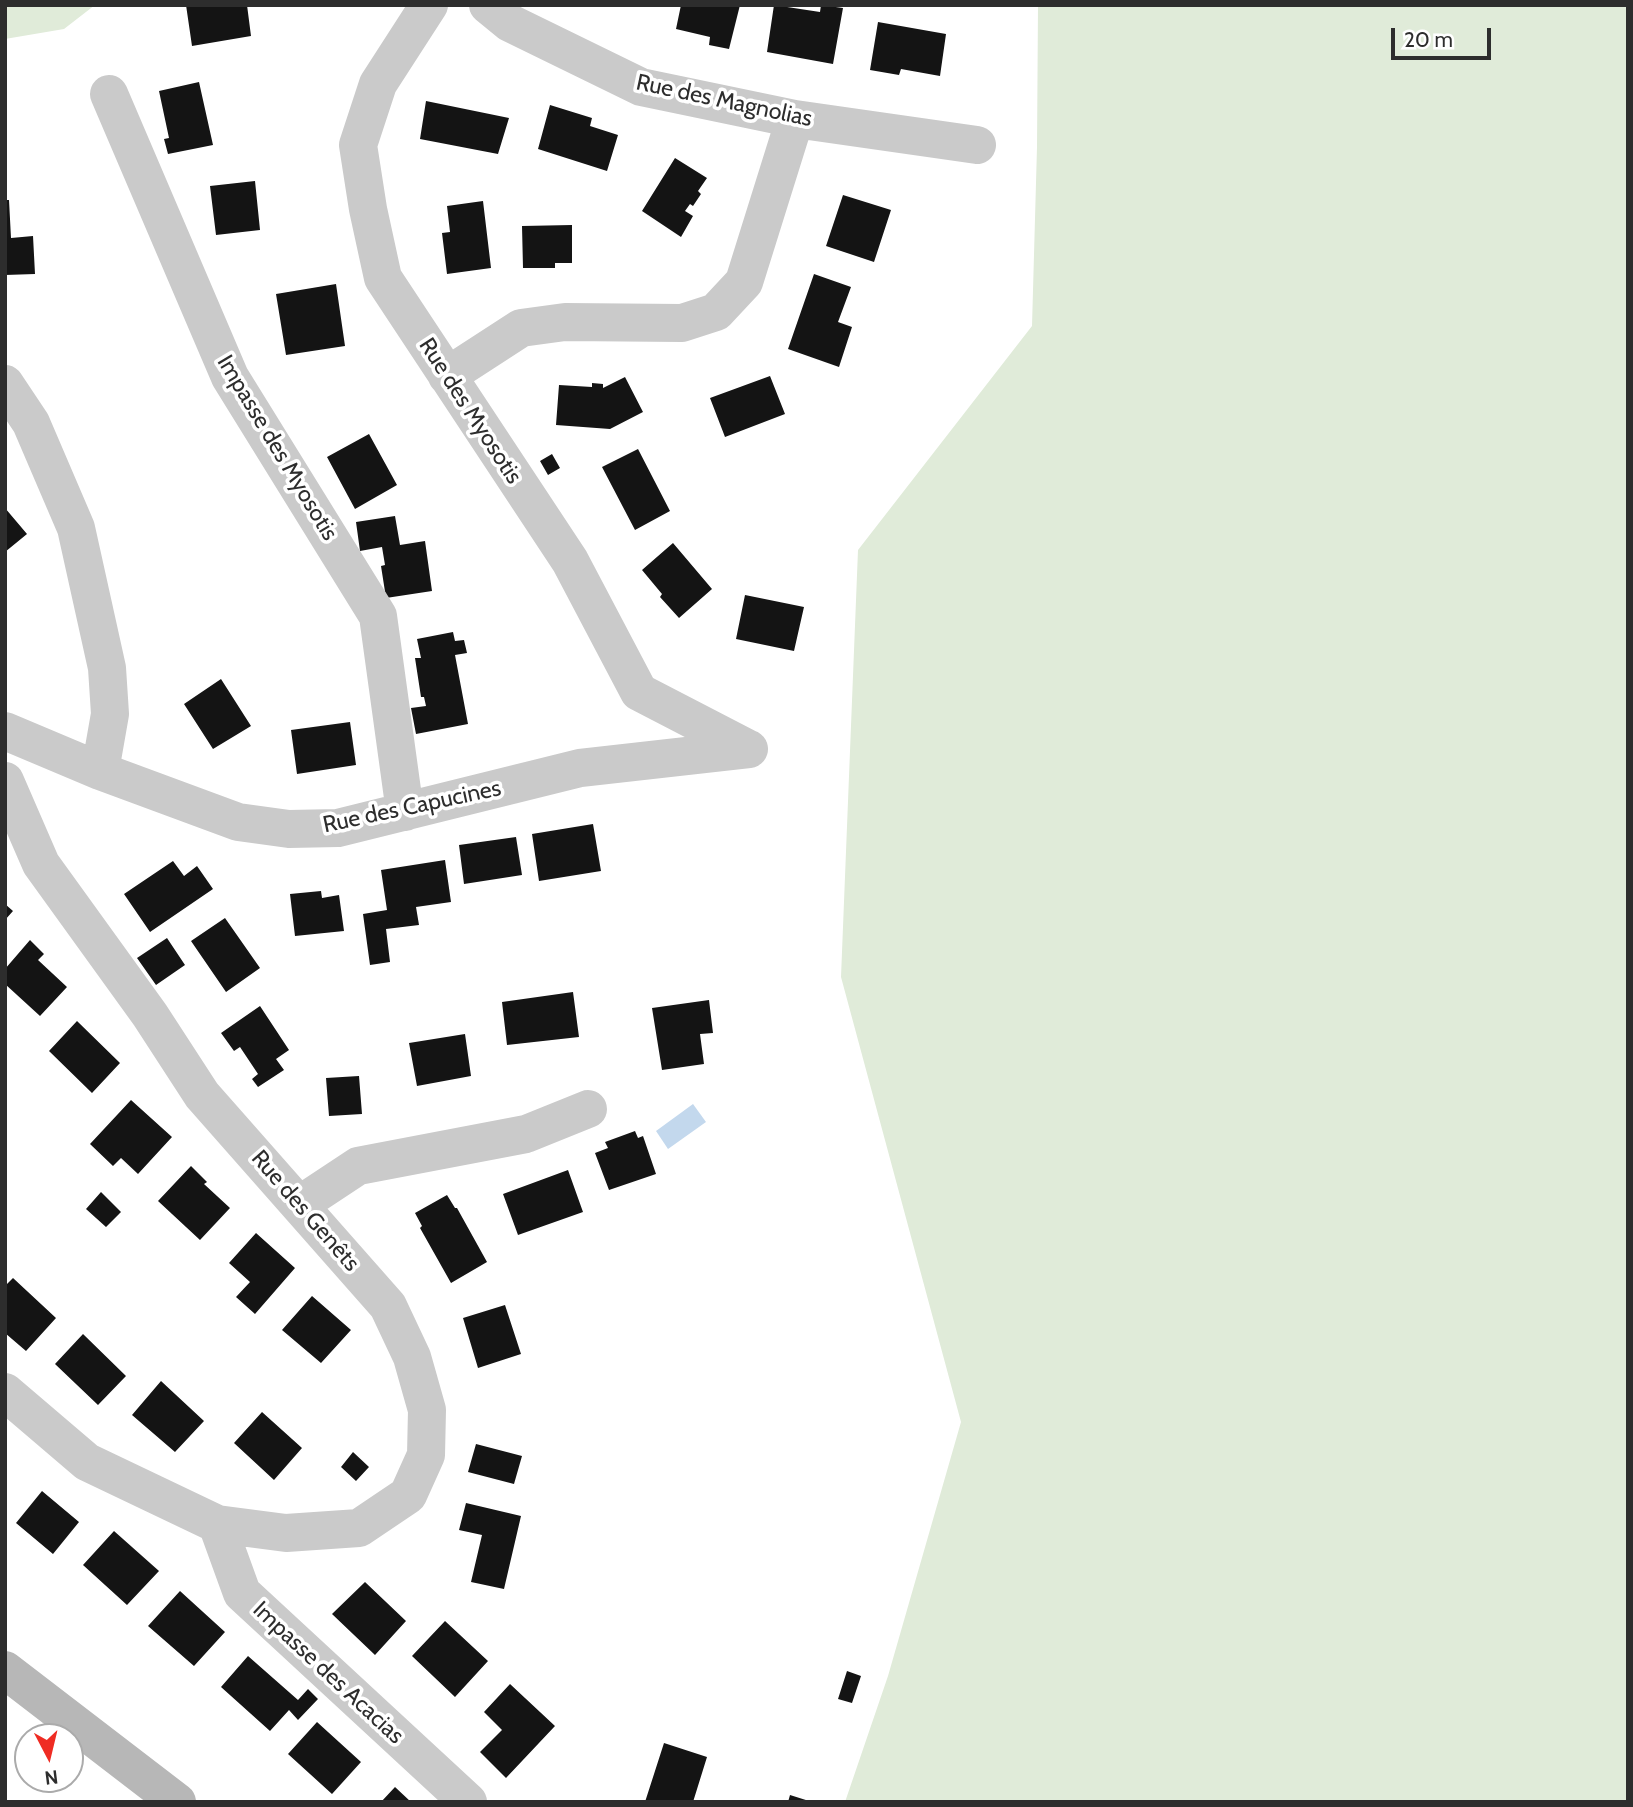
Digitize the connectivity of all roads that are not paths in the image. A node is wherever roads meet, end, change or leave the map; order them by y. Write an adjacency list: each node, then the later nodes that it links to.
1 (429, 5): 6 (street, Rue des Myosotis)
2 (488, 5): 4 (street, Rue des Magnolias)
3 (108, 94): 12 (street, Impasse des Myosotis)
4 (794, 119): 5 (street, Rue des Magnolias); 6 (street)
5 (977, 145)
6 (447, 376): 9 (street, Rue des Myosotis)
7 (5, 384): 10 (street)
8 (5, 731): 10 (street, Rue des Capucines)
9 (749, 749): 12 (street, Rue des Capucines)
10 (100, 771): 12 (street, Rue des Capucines)
11 (5, 781): 14 (street, Rue des Genêts)
12 (405, 812)
13 (588, 1109): 14 (street)
14 (299, 1205): 16 (street, Rue des Genêts)
15 (5, 1392): 16 (street, Rue des Genêts)
16 (217, 1524): 19 (street, Impasse des Acacias)
17 (5, 1670): 18 (street)
18 (177, 1802)
19 (468, 1802)

